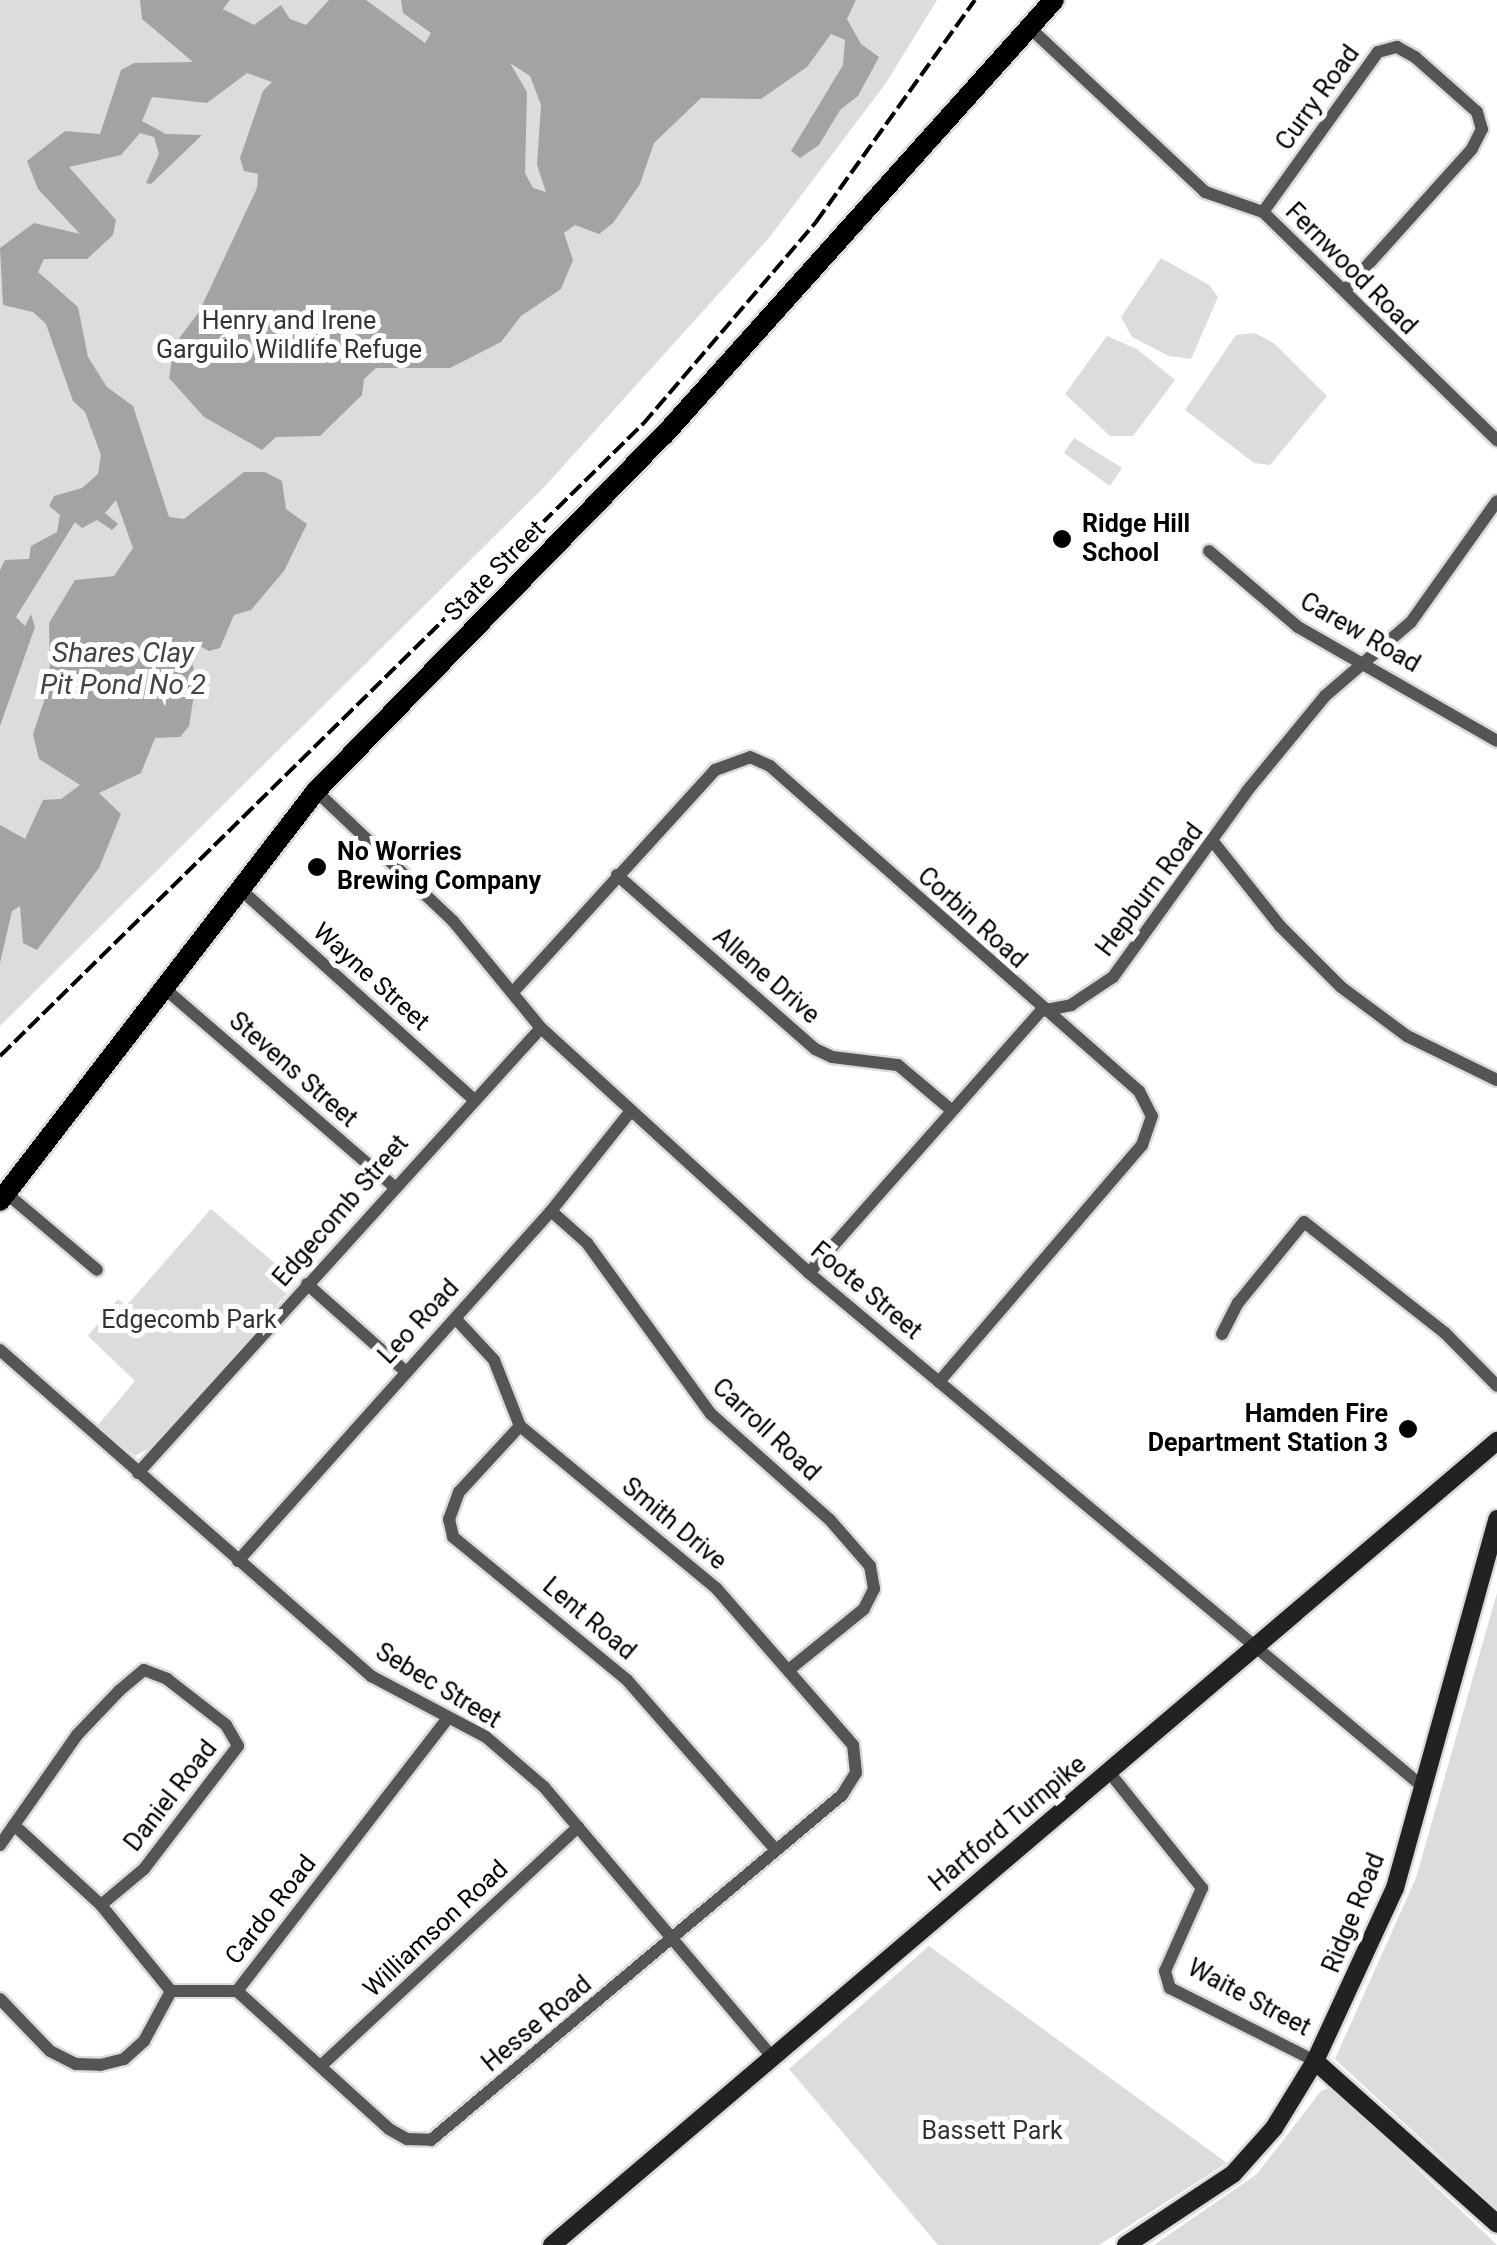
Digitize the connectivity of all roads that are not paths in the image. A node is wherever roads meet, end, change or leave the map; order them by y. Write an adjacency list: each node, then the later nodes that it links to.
1 (1054, 0): 2 (main road, State Street)
2 (1030, 28): 3 (street, Fernwood Road); 10 (main road, State Street)
3 (1263, 212): 4 (street, Fernwood Road); 4 (street, Curry Road)
4 (1345, 290): 5 (street, Fernwood Road)
5 (1497, 440)
6 (1497, 501): 8 (street, Hepburn Road)
7 (1210, 551): 8 (street, Carew Road)
8 (1364, 665): 9 (street, Carew Road); 11 (street, Hepburn Road)
9 (1497, 740)
10 (316, 791): 13 (main road, State Street); 15 (street, Foote Street)
11 (1215, 844): 16 (street, Hepburn Road); 18 (street)
12 (618, 875): 15 (street, Corbin Road); 16 (street, Corbin Road); 20 (street, Allene Drive)
13 (240, 889): 14 (main road, State Street); 19 (street, Wayne Street)
14 (164, 988): 22 (street, Stevens Street); 23 (main road, State Street)
15 (514, 991): 17 (street, Foote Street)
16 (1042, 1010): 20 (street, Hepburn Road); 32 (street, Corbin Road)
17 (541, 1028): 19 (street, Edgecomb Street); 21 (street, Foote Street)
18 (1497, 1080)
19 (472, 1098): 22 (street, Edgecomb Street)
20 (950, 1109): 26 (street, Hepburn Road)
21 (630, 1112): 24 (street, Leo Road); 26 (street, Foote Street)
22 (392, 1186): 27 (street, Edgecomb Street)
23 (3, 1197): 25 (street)
24 (551, 1211): 28 (street, Leo Road); 40 (street, Carroll Road)
25 (97, 1270)
26 (808, 1273): 32 (street, Foote Street)
27 (307, 1284): 31 (street); 36 (street, Edgecomb Street)
28 (454, 1318): 31 (street, Leo Road); 34 (street, Smith Drive)
29 (1222, 1334): 33 (street)
30 (0, 1350): 36 (street, Sebec Street)
31 (404, 1370): 38 (street, Leo Road)
32 (939, 1382): 39 (street, Foote Street)
33 (1497, 1386)
34 (520, 1426): 40 (street, Smith Drive); 48 (street, Lent Road)
35 (1497, 1442): 39 (main road, Hartford Turnpike)
36 (138, 1473): 38 (street, Sebec Street)
37 (1497, 1519): 44 (main road, Ridge Road)
38 (238, 1561): 41 (street, Sebec Street)
39 (1254, 1648): 43 (main road, Hartford Turnpike); 44 (street, Foote Street)
40 (790, 1668): 42 (street, Smith Drive)
41 (448, 1718): 46 (street, Sebec Street); 52 (street, Cardo Road)
42 (856, 1772): 48 (street, Hesse Road)
43 (1109, 1772): 54 (main road, Hartford Turnpike); 55 (street, Waite Street)
44 (1424, 1787): 55 (main road, Ridge Road)
45 (14, 1825): 47 (street, Daniel Road); 49 (street); 49 (street, Daniel Road)
46 (578, 1827): 50 (street, Sebec Street); 56 (street, Williamson Road)
47 (0, 1845)
48 (776, 1850): 50 (street, Hesse Road)
49 (100, 1905): 51 (street)
50 (672, 1939): 54 (street, Sebec Street); 56 (street, Hesse Road)
51 (171, 1991): 52 (street, Cardo Road); 53 (street)
52 (237, 1991): 56 (street, Hesse Road)
53 (0, 1998)
54 (772, 2058): 58 (main road, Hartford Turnpike)
55 (1316, 2061): 57 (main road, Waite Street); 59 (main road, Ridge Road)
56 (324, 2064)
57 (1497, 2224)
58 (552, 2245)
59 (1126, 2245)

